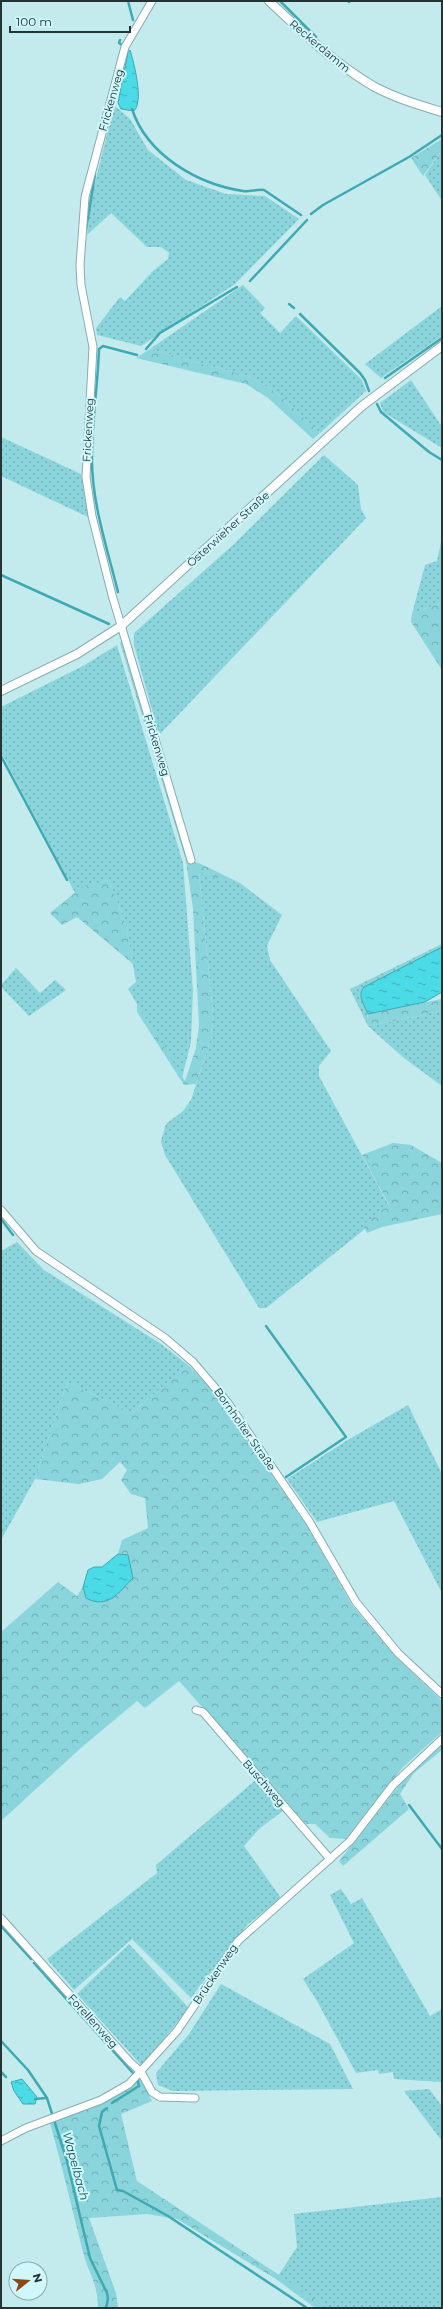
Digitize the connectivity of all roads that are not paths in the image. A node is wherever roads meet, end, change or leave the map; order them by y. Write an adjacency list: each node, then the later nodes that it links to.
1 (152, 1): 5 (street, Frickenweg)
2 (269, 1): 3 (street, Reckerdamm)
3 (442, 112)
4 (442, 346): 5 (street, Österwieher Straße)
5 (121, 626): 6 (street, Österwieher Straße); 7 (street, Frickenweg)
6 (1, 691)
7 (191, 860)
8 (1, 1210): 9 (street, Bornholter Straße)
9 (442, 1694)
10 (196, 1710): 12 (street, Buschweg)
11 (442, 1739): 12 (street, Brückenweg)
12 (330, 1859): 14 (street, Brückenweg)
13 (1, 1918): 14 (street, Forellenweg)
14 (141, 2072): 15 (street, Forellenweg); 16 (street, Brückenweg)
15 (195, 2098)
16 (1, 2141)

